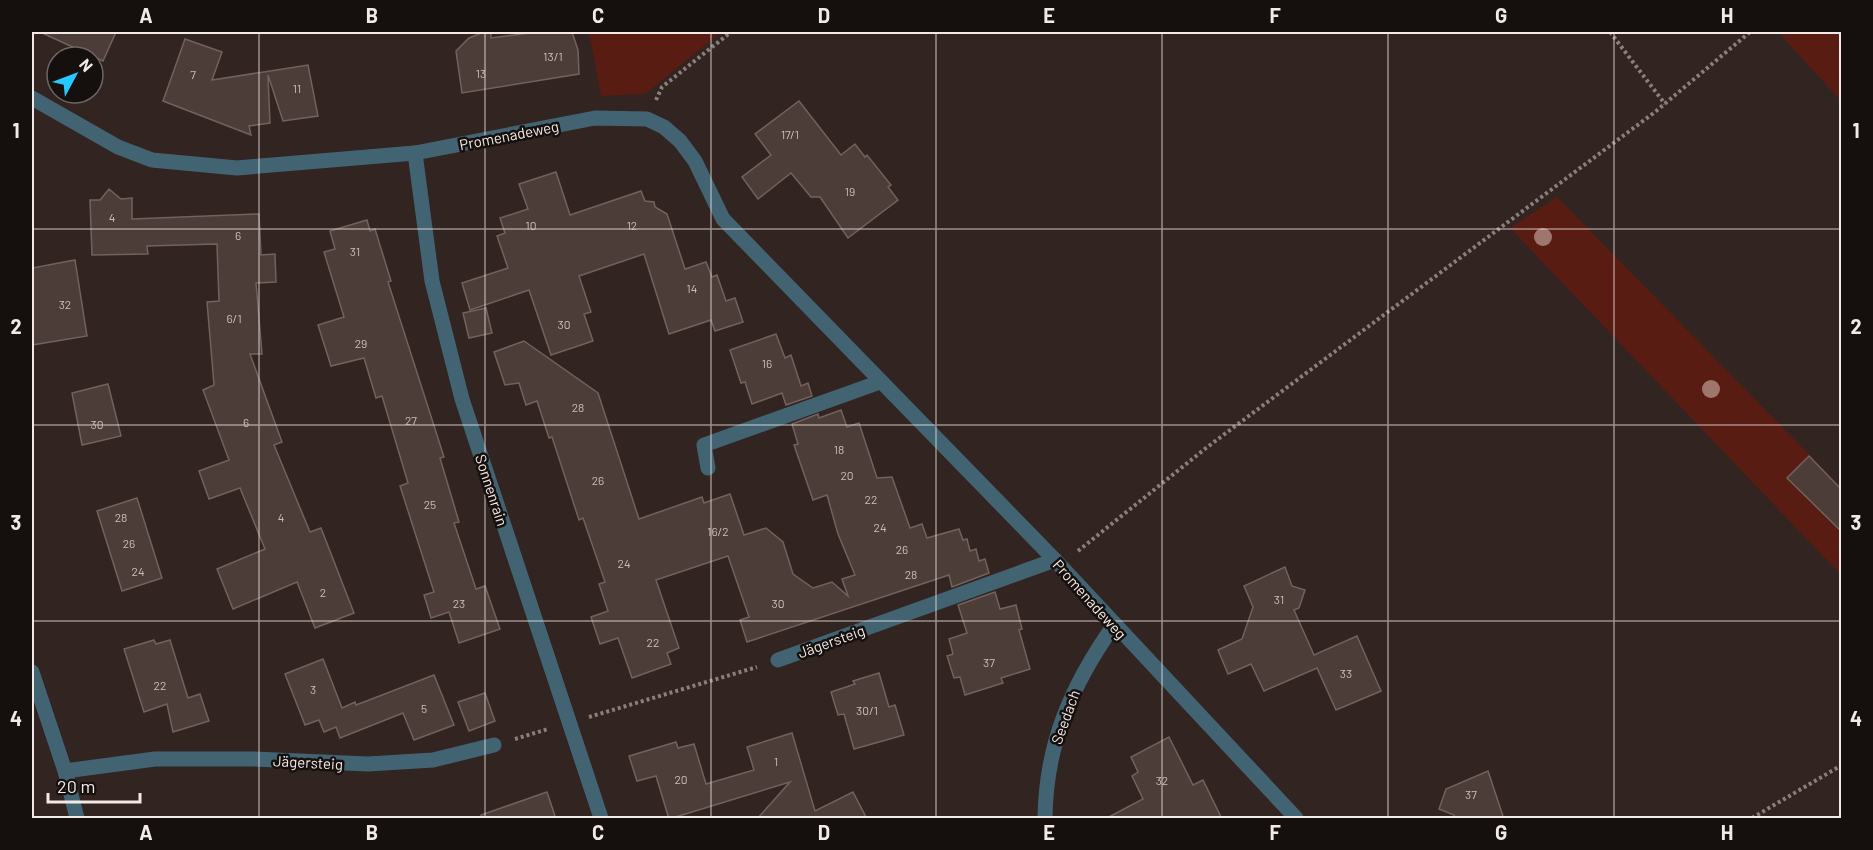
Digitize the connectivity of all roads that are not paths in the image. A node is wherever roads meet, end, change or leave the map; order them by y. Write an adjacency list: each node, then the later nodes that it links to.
1 (32, 98): 2 (street, Promenadeweg)
2 (414, 153): 3 (street, Promenadeweg); 12 (street, Sonnenrain)
3 (880, 382): 4 (street); 5 (street, Promenadeweg)
4 (708, 468)
5 (1055, 560): 6 (street, Promenadeweg); 7 (street, Jägersteig)
6 (1114, 625): 13 (street, Seedach); 14 (street, Promenadeweg)
7 (778, 660)
8 (32, 672): 10 (street)
9 (494, 745): 10 (street, Jägersteig)
10 (64, 771): 11 (street)
11 (77, 819)
12 (602, 819)
13 (1045, 819)
14 (1296, 819)

